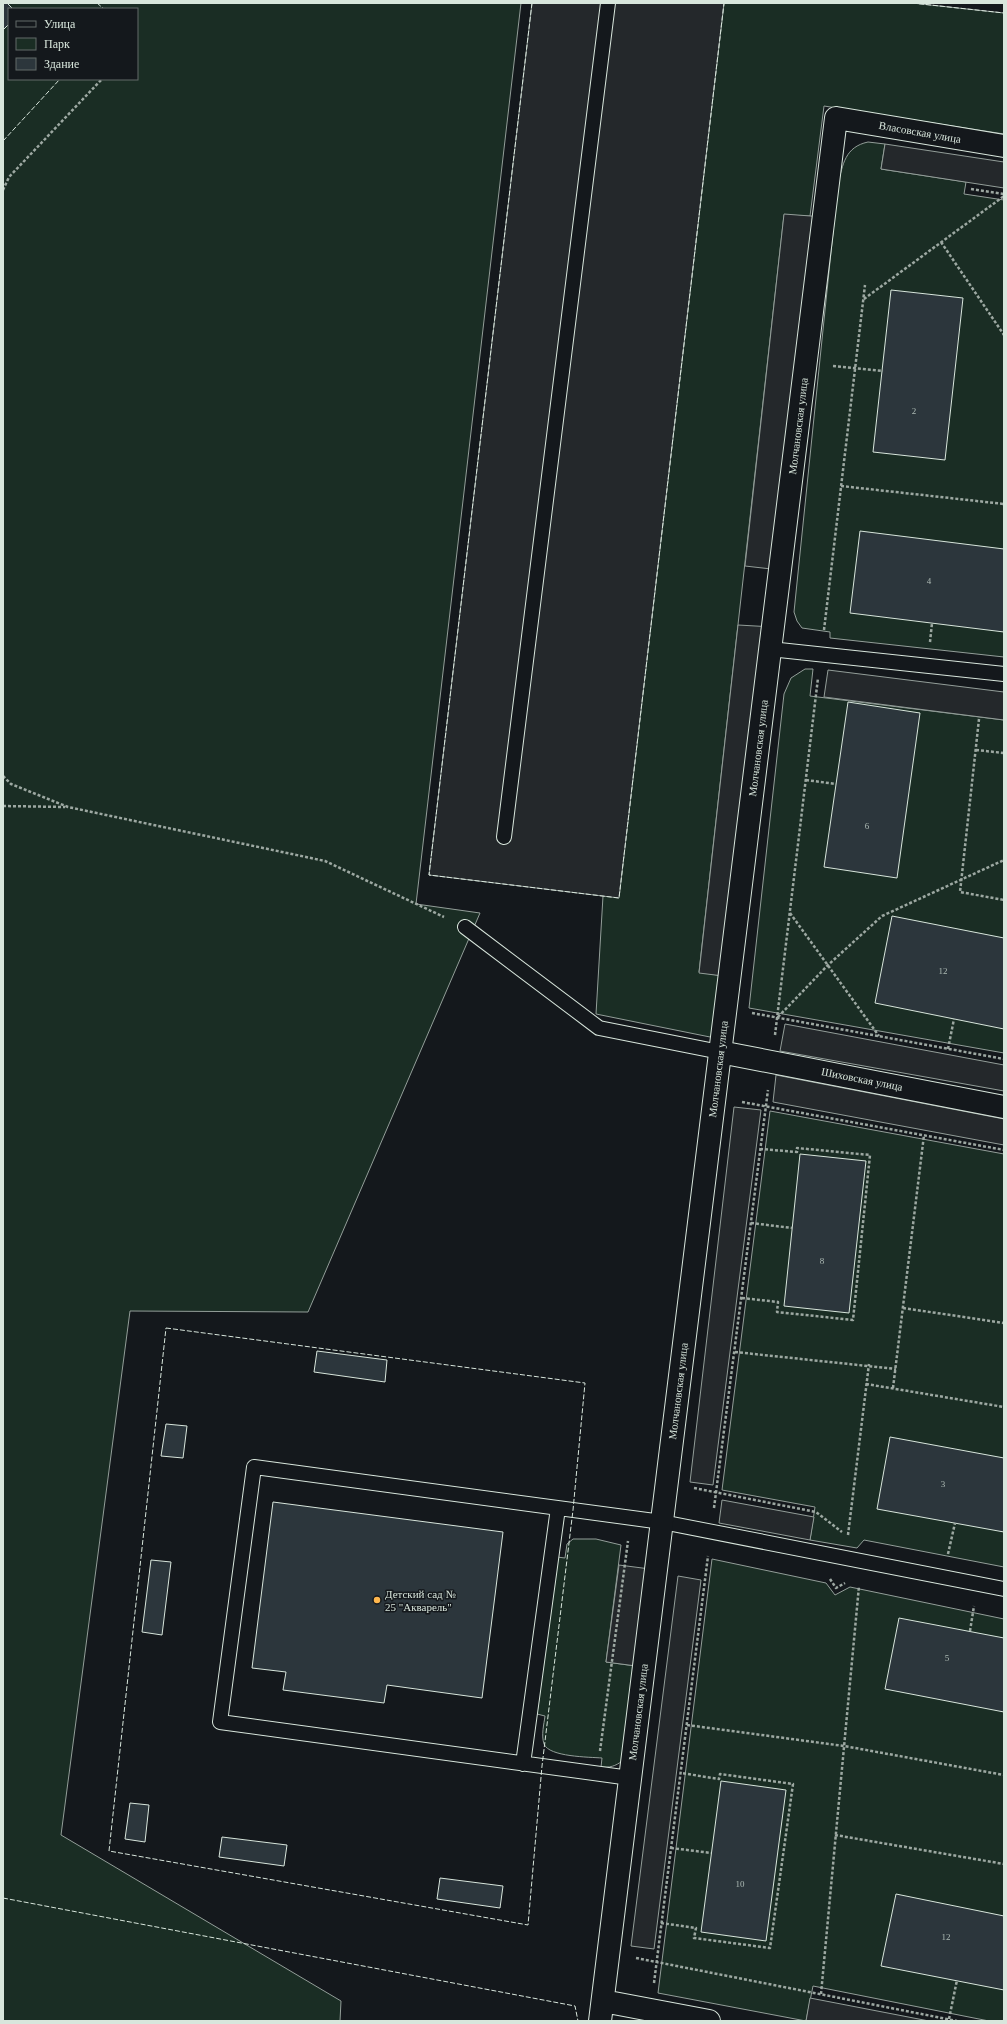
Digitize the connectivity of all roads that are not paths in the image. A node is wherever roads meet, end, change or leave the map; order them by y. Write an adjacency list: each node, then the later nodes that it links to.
1 (608, 3): 6 (lane)
2 (836, 118): 3 (street, Власовская улица); 4 (street, Молчановская улица)
3 (1004, 146)
4 (770, 649): 5 (lane); 8 (street, Молчановская улица)
5 (1004, 674)
6 (504, 838)
7 (465, 927): 8 (lane)
8 (720, 1052): 9 (street, Шиховская улица); 11 (street, Молчановская улица)
9 (1004, 1107)
10 (558, 1508): 11 (lane); 13 (lane); 13 (lane)
11 (662, 1522): 12 (lane); 14 (street, Молчановская улица)
12 (1004, 1589)
13 (523, 1764): 14 (lane)
14 (630, 1778): 15 (street, Молчановская улица)
15 (601, 2011): 16 (street)
16 (709, 2021)

